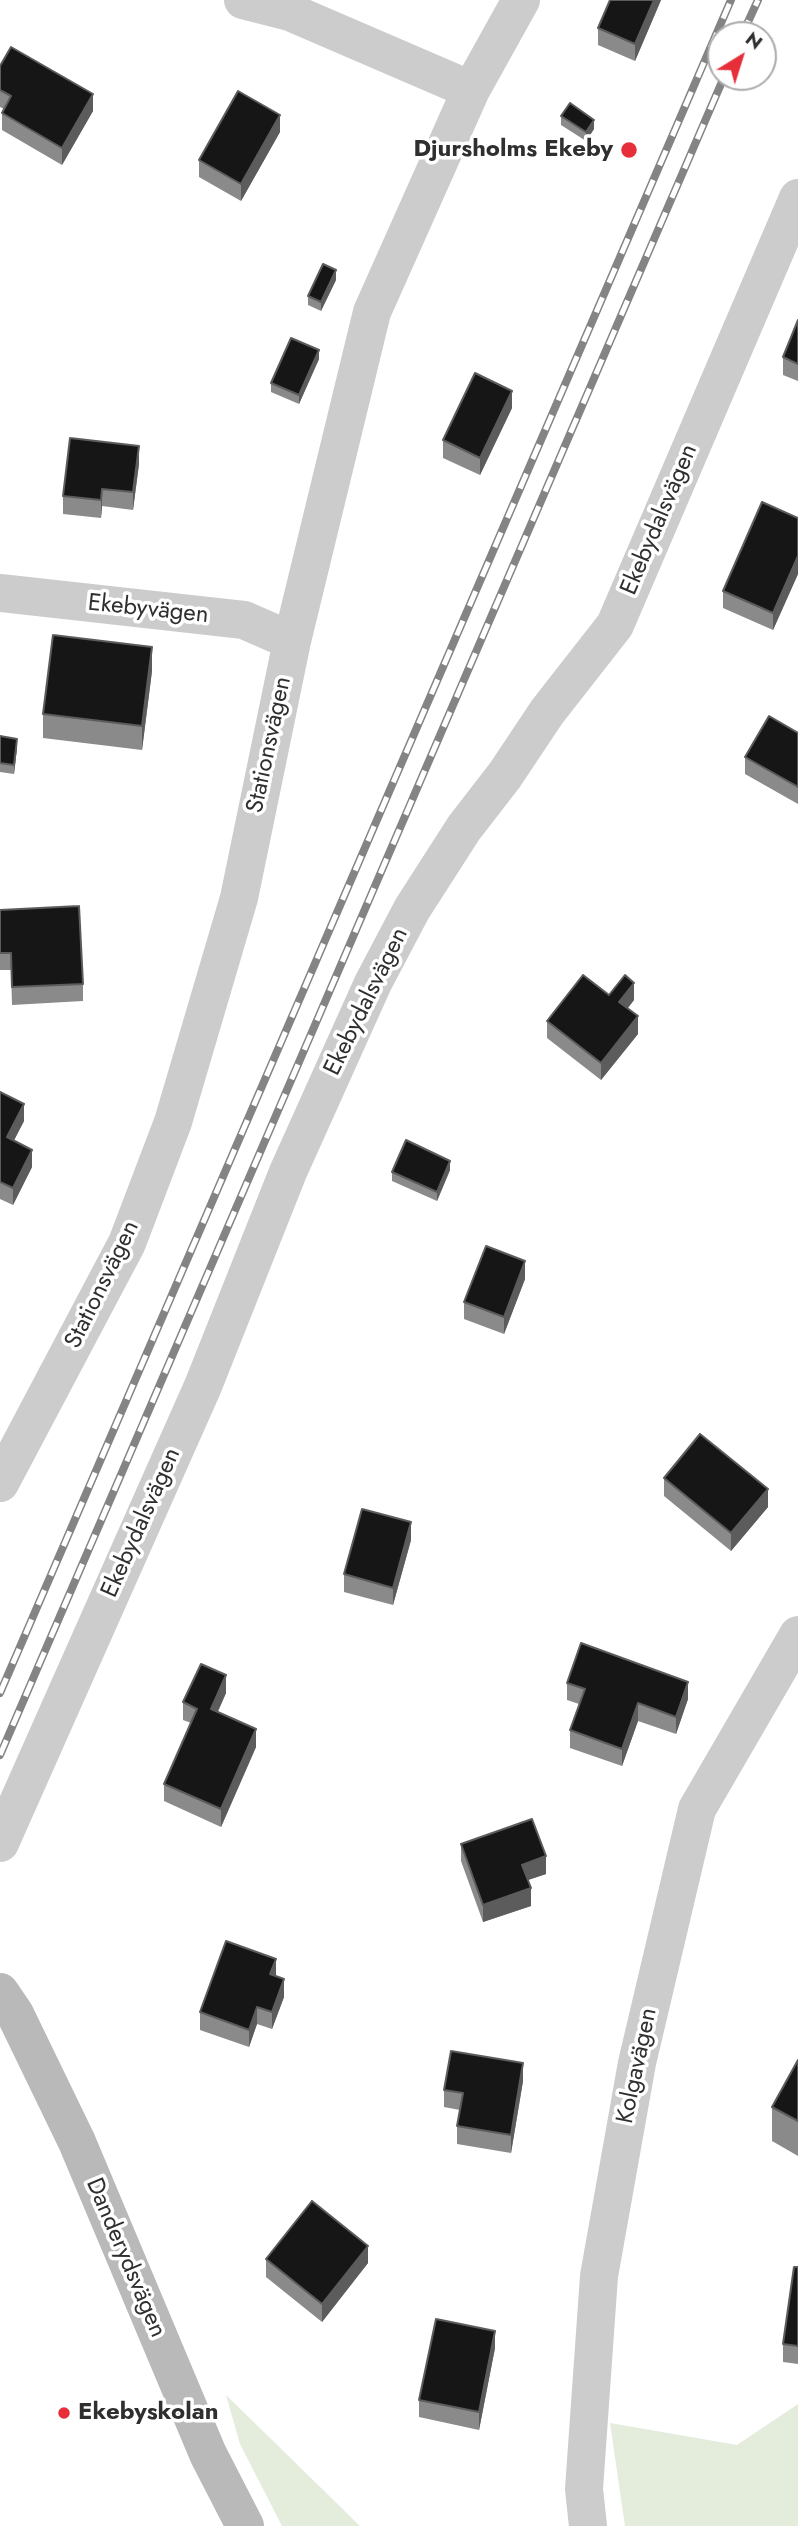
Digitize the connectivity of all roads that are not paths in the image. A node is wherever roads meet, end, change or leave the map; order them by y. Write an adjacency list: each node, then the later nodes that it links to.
1 (243, 0): 3 (street)
2 (521, 0): 3 (street, Stationsvägen)
3 (471, 90): 6 (street, Stationsvägen)
4 (798, 198): 9 (street, Ekebydalsvägen)
5 (0, 593): 6 (street, Ekebyvägen)
6 (292, 641): 7 (street, Stationsvägen)
7 (0, 1483)
8 (798, 1634): 12 (street, Kolgavägen)
9 (0, 1843)
10 (0, 1993): 11 (street, Danderydsvägen)
11 (245, 2526)
12 (588, 2526)

